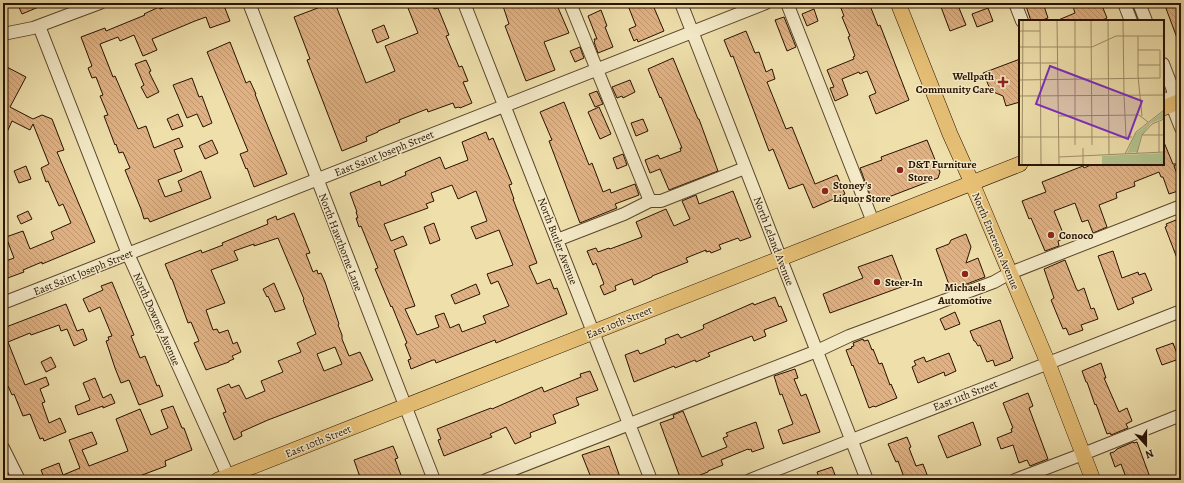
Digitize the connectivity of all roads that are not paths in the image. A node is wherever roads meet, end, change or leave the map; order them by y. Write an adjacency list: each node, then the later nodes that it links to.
1 (100, 3): 15 (street)
2 (249, 3): 25 (street, North Hawthorne Lane)
3 (464, 3): 21 (street, North Butler Avenue)
4 (570, 3): 19 (street)
5 (681, 3): 16 (street, North Leland Avenue)
6 (766, 3): 16 (street, East Saint Joseph Street)
7 (787, 3): 29 (street)
8 (898, 3): 26 (main road, North Emerson Avenue)
9 (1015, 3): 12 (street)
10 (1124, 3): 13 (street)
11 (1139, 3): 14 (street)
12 (1022, 20)
13 (1131, 20)
14 (1146, 20)
15 (39, 26): 17 (street); 31 (street, North Downey Avenue)
16 (692, 32): 19 (street, East Saint Joseph Street); 24 (street, North Leland Avenue)
17 (3, 34)
18 (1164, 67): 20 (street)
19 (597, 70): 21 (street, East Saint Joseph Street); 27 (street)
20 (1170, 103): 22 (street)
21 (505, 106): 25 (street, East Saint Joseph Street); 30 (street, North Butler Avenue)
22 (1181, 128)
23 (1019, 164): 26 (main road, East 10th Street)
24 (745, 168): 27 (street); 32 (street, North Leland Avenue)
25 (317, 180): 31 (street, East Saint Joseph Street); 39 (street, North Hawthorne Lane)
26 (972, 183): 29 (main road, East 10th Street); 33 (main road, North Emerson Avenue)
27 (650, 201): 30 (street)
28 (1181, 206): 33 (street)
29 (873, 222): 32 (main road, East 10th Street)
30 (557, 240): 36 (street, North Butler Avenue)
31 (128, 254): 34 (street, East Saint Joseph Street); 45 (street, North Downey Avenue)
32 (781, 258): 36 (main road, East 10th Street); 37 (street, North Leland Avenue)
33 (1010, 273): 37 (street); 38 (main road, North Emerson Avenue)
34 (3, 303)
35 (1181, 310): 38 (street, East 11th Street)
36 (593, 333): 39 (main road, East 10th Street); 41 (street, North Butler Avenue)
37 (817, 351): 41 (street); 42 (street, North Leland Avenue)
38 (1048, 363): 42 (street, East 11th Street); 44 (main road, North Emerson Avenue)
39 (406, 406): 45 (main road, East 10th Street); 47 (street, North Hawthorne Lane)
40 (1181, 415): 44 (street)
41 (629, 425): 48 (street); 49 (street, North Butler Avenue)
42 (852, 440): 50 (street, East 11th Street); 51 (street, North Leland Avenue)
43 (3, 448): 46 (street)
44 (1083, 454): 52 (street); 53 (main road, North Emerson Avenue)
45 (230, 477)
46 (19, 480)
47 (434, 480)
48 (486, 480)
49 (651, 480)
50 (750, 480)
51 (867, 480)
52 (1015, 480)
53 (1093, 480)

